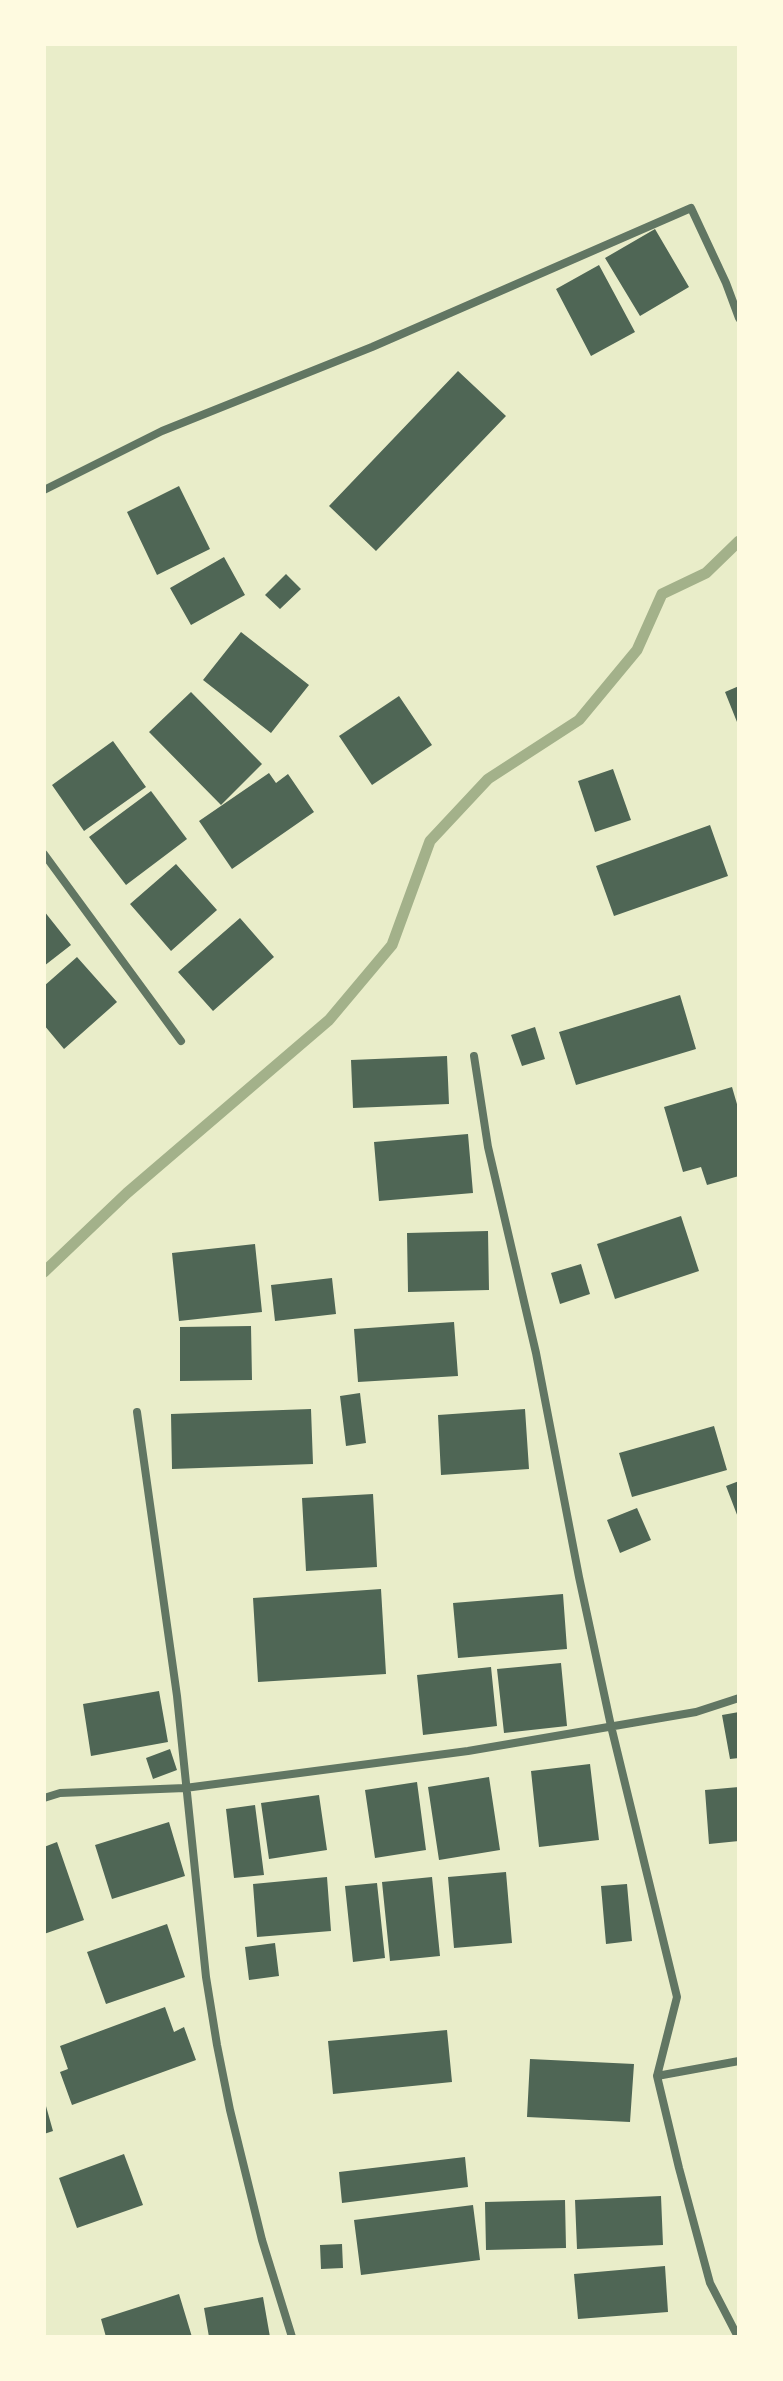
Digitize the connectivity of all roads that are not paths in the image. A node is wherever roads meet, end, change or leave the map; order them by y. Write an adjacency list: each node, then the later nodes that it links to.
1 (739, 318): 2 (street)
2 (44, 490)
3 (44, 854): 4 (street)
4 (181, 1041)
5 (474, 1056): 8 (street)
6 (137, 1412): 9 (street)
7 (739, 1698): 8 (street)
8 (611, 1726): 9 (street); 12 (street)
9 (185, 1788): 10 (street); 13 (street)
10 (44, 1798)
11 (739, 2061): 12 (street)
12 (657, 2076): 14 (street)
13 (292, 2337)
14 (738, 2337)

